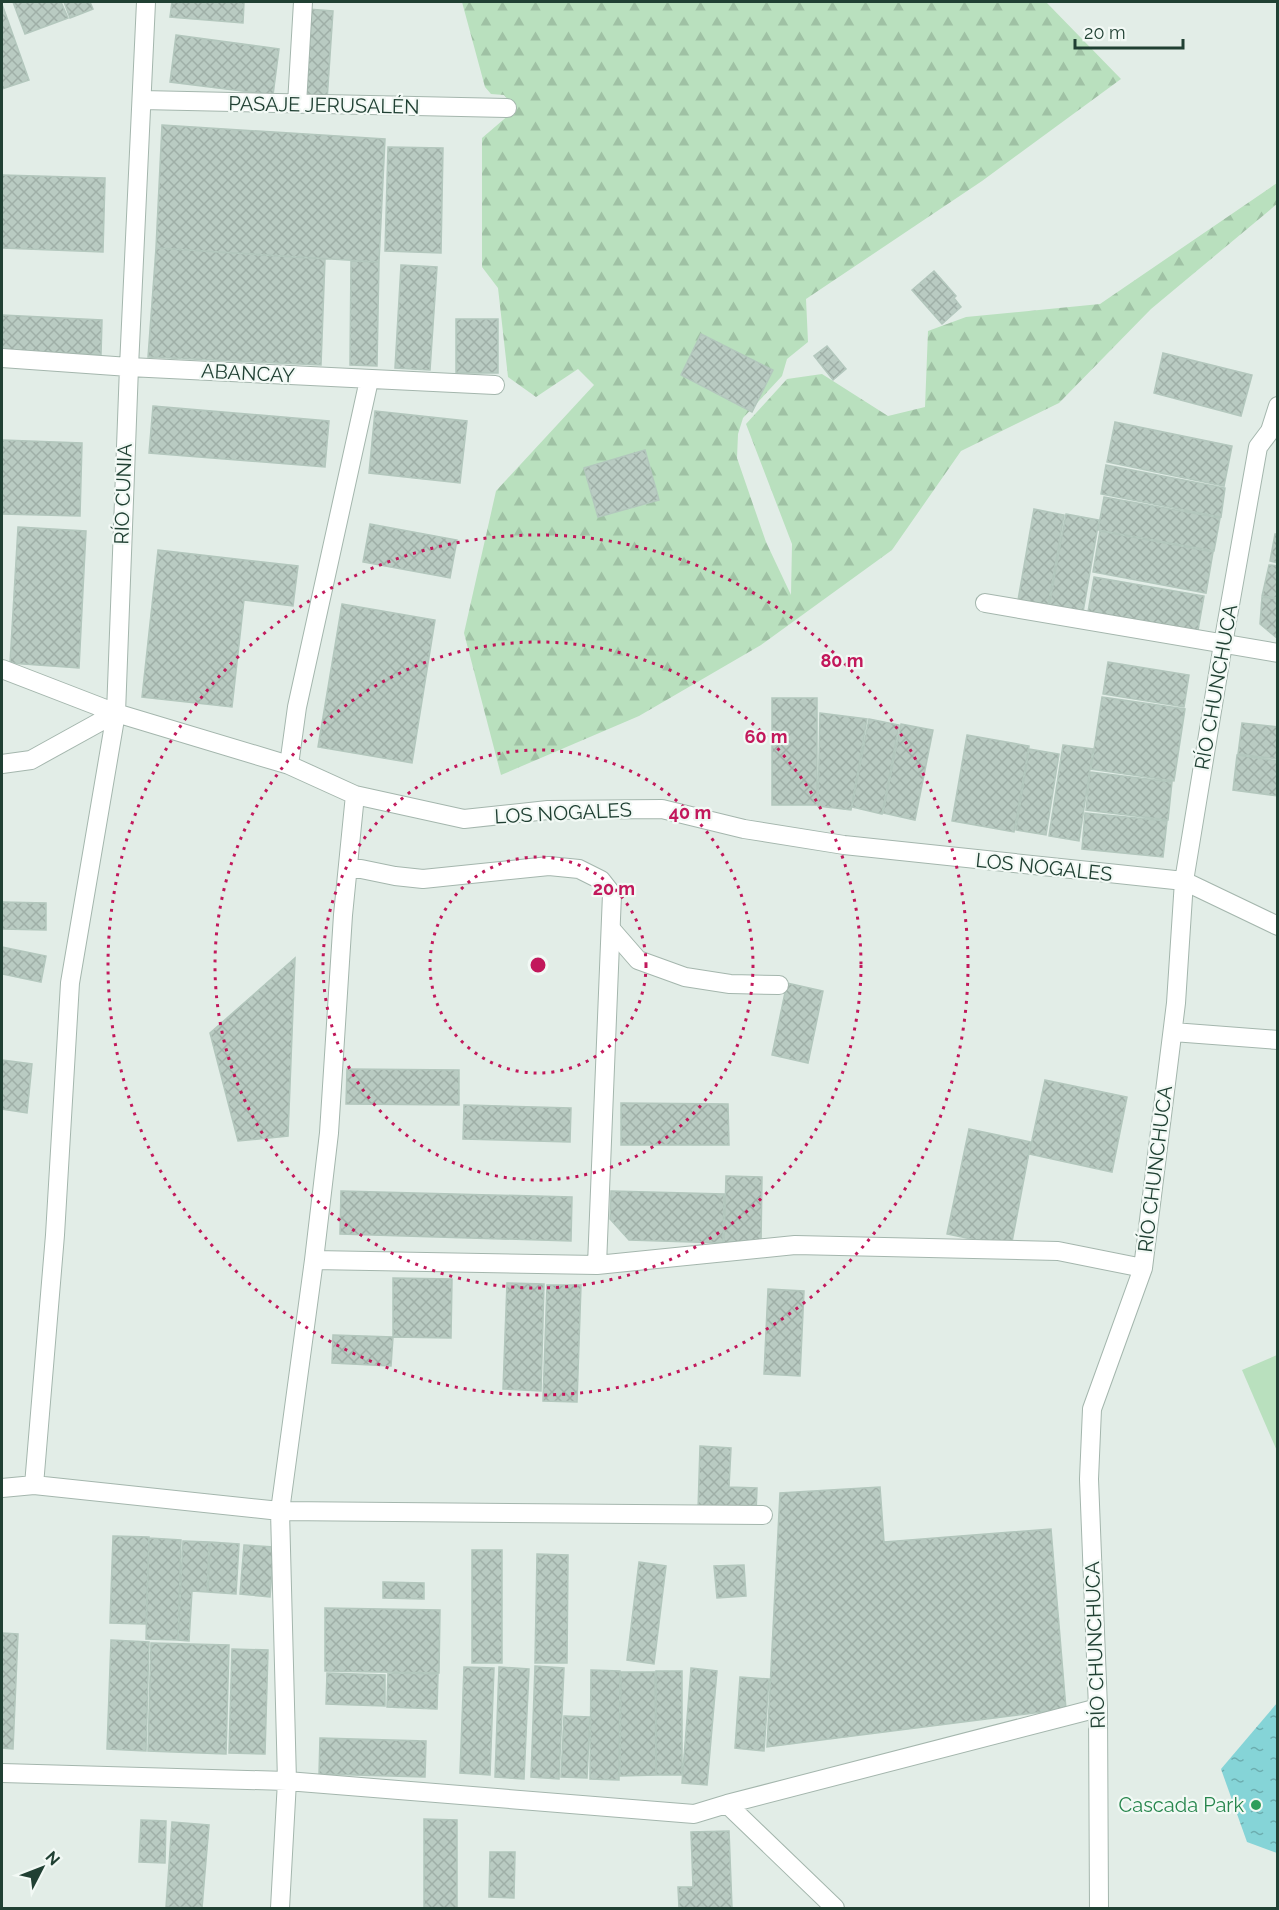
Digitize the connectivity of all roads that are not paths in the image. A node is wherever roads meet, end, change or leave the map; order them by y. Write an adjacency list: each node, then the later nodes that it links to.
1 (146, 2): 3 (street, RÍO CUNIA)
2 (303, 2): 4 (street)
3 (142, 100): 4 (street, PASAJE JERUSALÉN); 7 (street, RÍO CUNIA)
4 (297, 104): 5 (street, PASAJE JERUSALÉN)
5 (507, 108)
6 (2, 358): 7 (street, ABANCAY)
7 (129, 367): 8 (street, ABANCAY); 16 (street, RÍO CUNIA)
8 (369, 380): 9 (street, ABANCAY); 18 (street)
9 (495, 385)
10 (1278, 406): 11 (street, RÍO CHUNCHUCA)
11 (1274, 431): 13 (street, RÍO CHUNCHUCA)
12 (986, 603): 13 (street)
13 (1223, 644): 14 (street); 21 (street, RÍO CHUNCHUCA)
14 (1278, 653)
15 (2, 669): 16 (street, LOS NOGALES)
16 (116, 713): 17 (street); 18 (street, LOS NOGALES); 30 (street, RÍO CUNIA)
17 (2, 764)
18 (289, 765): 19 (street, LOS NOGALES)
19 (355, 795): 20 (street); 21 (street, LOS NOGALES)
20 (348, 869): 23 (street); 27 (street)
21 (1184, 881): 22 (street, LOS NOGALES); 25 (street, RÍO CHUNCHUCA)
22 (1278, 926)
23 (611, 929): 24 (street); 28 (street)
24 (779, 985)
25 (1173, 1032): 26 (street); 29 (street, RÍO CHUNCHUCA)
26 (1278, 1040)
27 (314, 1260): 28 (street); 32 (street)
28 (597, 1265): 29 (street)
29 (1143, 1268): 34 (street, RÍO CHUNCHUCA)
30 (34, 1485): 31 (street); 32 (street)
31 (2, 1488)
32 (280, 1511): 33 (street); 36 (street)
33 (763, 1515)
34 (1098, 1708): 37 (street); 40 (street, RÍO CHUNCHUCA)
35 (2, 1773): 36 (street)
36 (287, 1780): 37 (street); 38 (street)
37 (727, 1804): 39 (street)
38 (280, 1908)
39 (836, 1908)
40 (1099, 1908)

